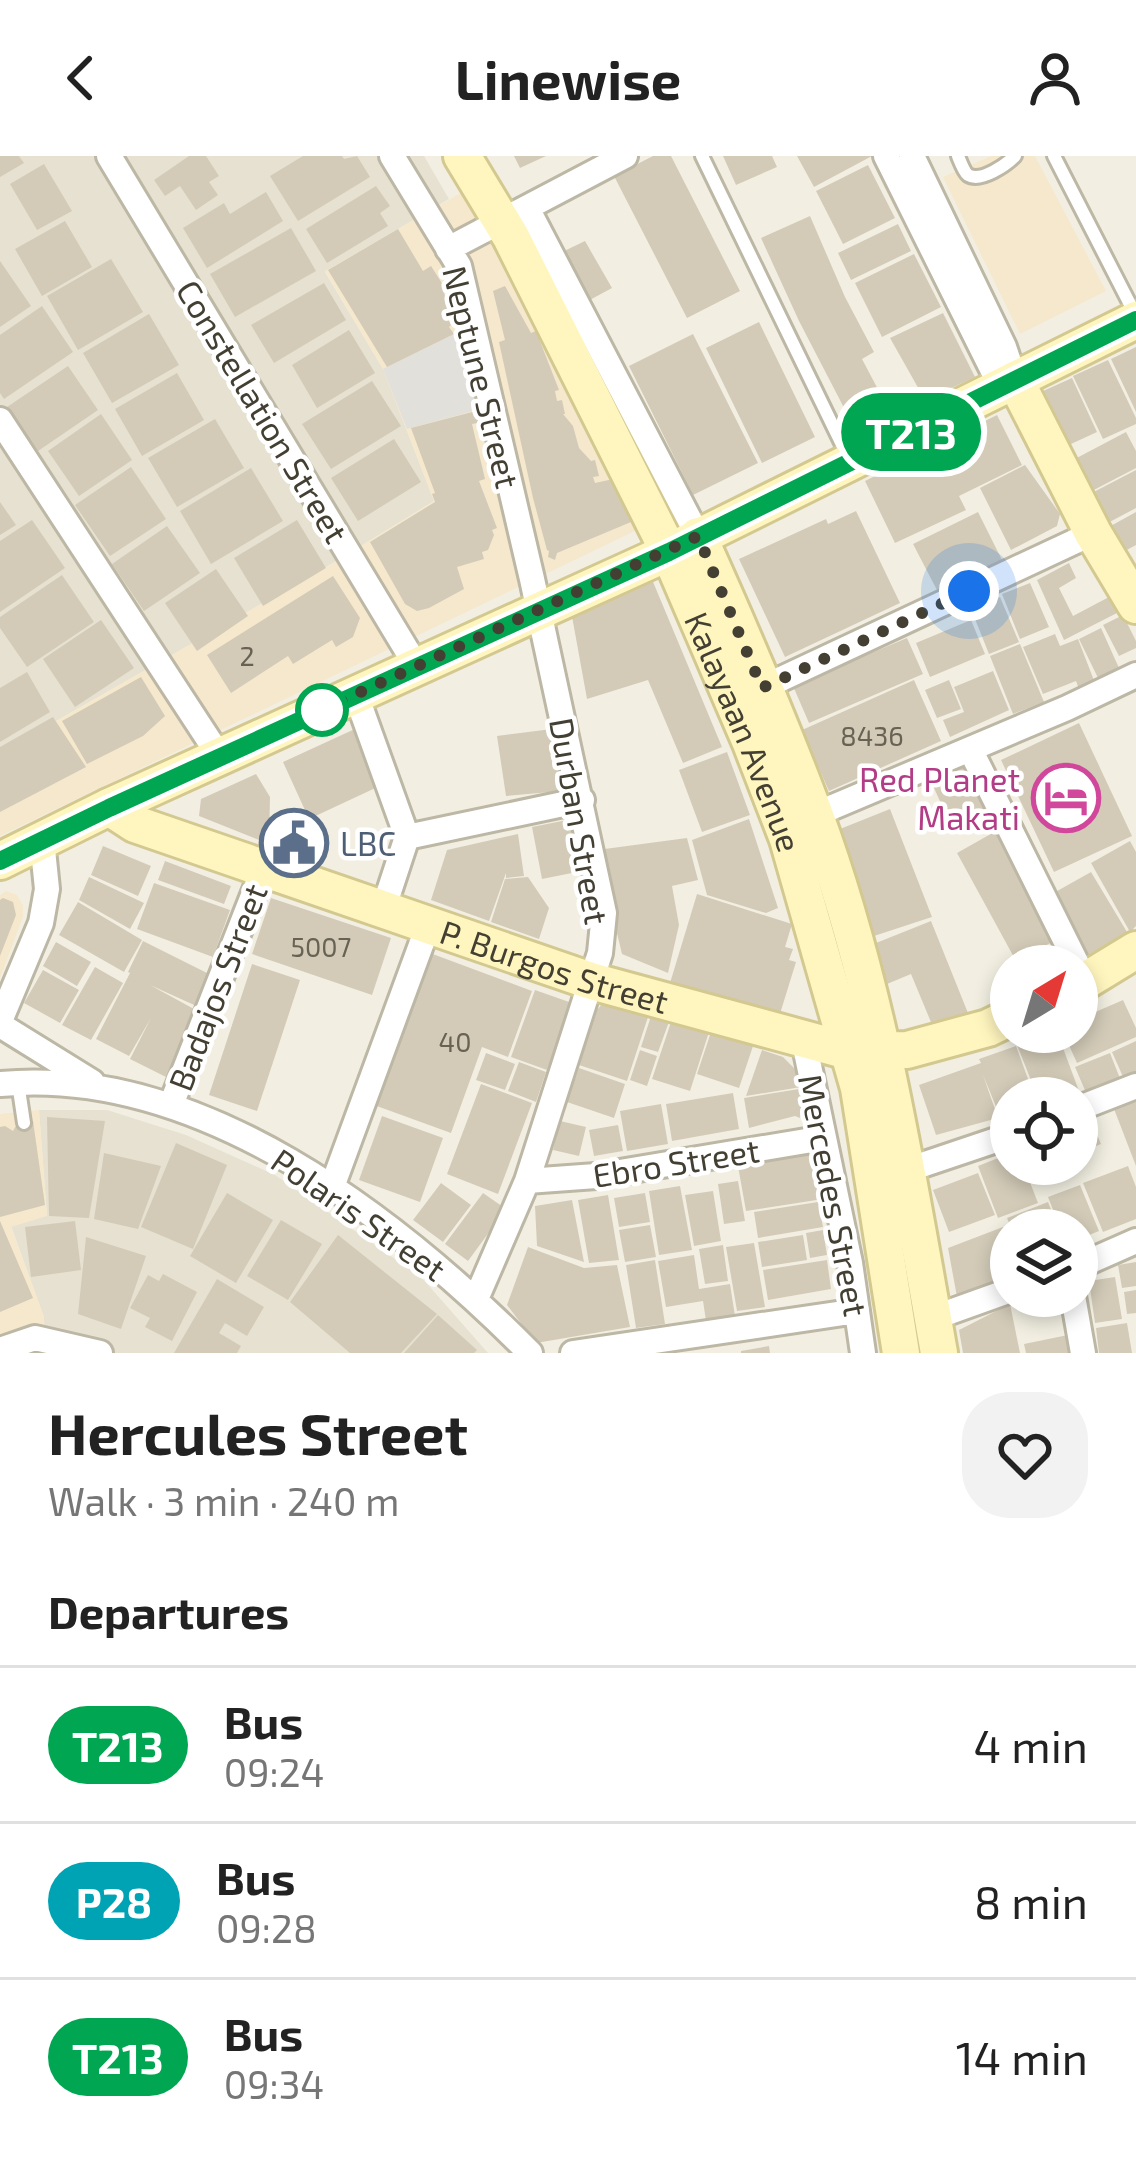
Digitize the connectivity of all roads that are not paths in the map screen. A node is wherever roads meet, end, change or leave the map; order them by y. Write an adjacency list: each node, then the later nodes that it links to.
1 (109, 156): 21 (street, Constellation Street)
2 (392, 156): 12 (street, Neptune Street)
3 (462, 156): 11 (main road, Kalayaan Avenue)
4 (625, 156): 11 (street)
5 (702, 156): 16 (lane)
6 (886, 156): 14 (street)
7 (912, 156): 14 (street)
8 (958, 156): 9 (lane)
9 (1015, 156)
10 (1054, 156): 13 (lane)
11 (514, 215): 12 (street); 18 (main road, Kalayaan Avenue)
12 (448, 249): 20 (street, Neptune Street)
13 (1136, 318): 14 (main road)
14 (1008, 383): 16 (main road); 17 (main road)
15 (0, 420): 26 (street)
16 (850, 461): 18 (main road)
17 (1094, 533): 19 (main road); 23 (street)
18 (683, 544): 20 (main road); 23 (main road, Kalayaan Avenue); 43 (main road, Kalayaan Avenue)
19 (1136, 605)
20 (538, 612): 21 (main road); 27 (street, Durban Street)
21 (417, 667): 24 (main road)
22 (1136, 675): 25 (street)
23 (762, 688): 29 (main road, Kalayaan Avenue)
24 (356, 694): 26 (main road); 30 (street)
25 (970, 749): 29 (street); 36 (street)
26 (220, 757): 28 (main road)
27 (582, 800): 30 (street); 39 (street, Durban Street)
28 (109, 808): 31 (main road); 33 (main road, P. Burgos Street)
29 (814, 815): 43 (main road, Kalayaan Avenue)
30 (407, 837): 34 (street)
31 (42, 840): 32 (main road); 40 (street)
32 (0, 861)
33 (263, 870): 34 (main road, P. Burgos Street); 48 (street, Badajos Street)
34 (383, 910): 35 (main road, P. Burgos Street)
35 (428, 926): 39 (main road, P. Burgos Street); 54 (street)
36 (1063, 945)
37 (1136, 950): 38 (main road)
38 (1098, 973)
39 (591, 982): 42 (main road, P. Burgos Street); 53 (street, Durban Street)
40 (0, 1023): 46 (street, Polaris Street)
41 (990, 1027): 43 (main road, P. Burgos Street)
42 (803, 1037): 43 (main road, P. Burgos Street); 50 (street, Mercedes Street)
43 (865, 1052): 52 (main road, Kalayaan Avenue); 67 (main road, Kalayaan Avenue)
44 (9, 1083): 46 (street, Polaris Street); 49 (lane)
45 (1136, 1086): 47 (street)
46 (99, 1087): 48 (street, Polaris Street)
47 (1098, 1101)
48 (171, 1105): 54 (street, Polaris Street)
49 (24, 1123)
50 (824, 1138): 53 (street, Ebro Street); 59 (street, Mercedes Street)
51 (990, 1142): 52 (street)
52 (904, 1171): 61 (main road, Kalayaan Avenue)
53 (527, 1181): 57 (street, Durban Street)
54 (332, 1187): 57 (street, Polaris Street)
55 (1136, 1241): 56 (street)
56 (1098, 1258)
57 (476, 1299): 64 (street, Polaris Street)
58 (990, 1303): 61 (street)
59 (857, 1311): 65 (street); 66 (street, Mercedes Street)
60 (1076, 1317): 68 (street)
61 (936, 1336)
62 (0, 1350): 63 (street)
63 (100, 1353)
64 (530, 1353)
65 (573, 1353)
66 (863, 1353)
67 (901, 1353)
68 (1082, 1353)

